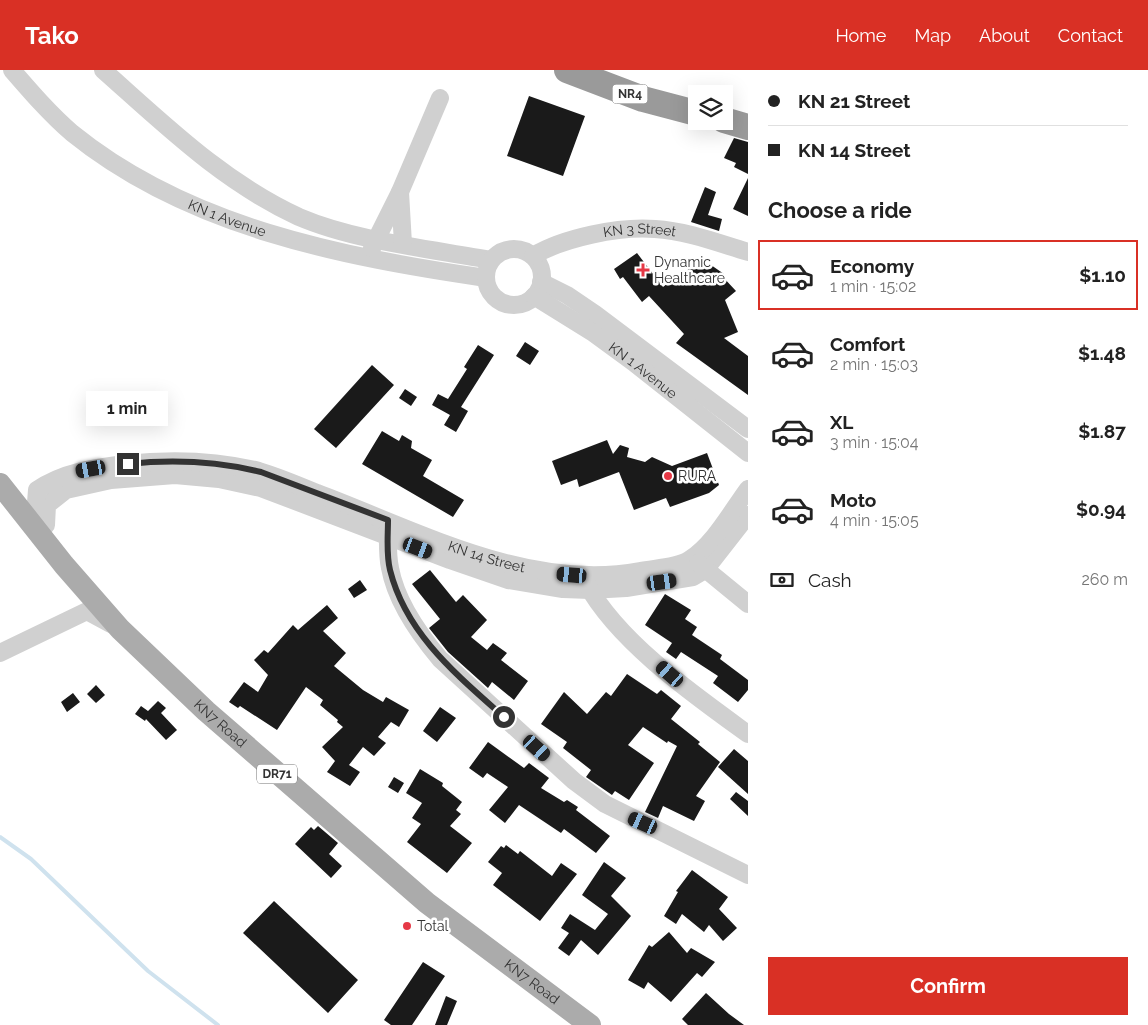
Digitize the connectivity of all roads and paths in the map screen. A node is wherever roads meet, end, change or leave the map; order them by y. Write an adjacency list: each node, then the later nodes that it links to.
1 (12, 70): 17 (street, KN 1 Avenue)
2 (103, 70): 13 (street, KN 1 Avenue)
3 (566, 70): 9 (highway, NR4)
4 (610, 70): 5 (highway, NR4)
5 (688, 94)
6 (440, 98): 12 (street)
7 (733, 106): 8 (highway)
8 (748, 110)
9 (688, 111)
10 (733, 123): 11 (highway)
11 (748, 127)
12 (400, 192): 13 (street); 14 (street)
13 (375, 238): 14 (street, KN 1 Avenue); 17 (street)
14 (403, 244): 18 (street, KN 1 Avenue)
15 (748, 252): 16 (street, KN 3 Street)
16 (533, 256): 18 (street); 20 (street)
17 (368, 259): 19 (street, KN 1 Avenue)
18 (491, 260): 19 (street)
19 (486, 278): 20 (street)
20 (538, 289): 21 (street, KN 1 Avenue); 22 (street, KN 1 Avenue)
21 (748, 429)
22 (748, 453)
23 (0, 484): 27 (main road, KN7 Road / DR71)
24 (748, 489): 28 (street, KN 14 Street)
25 (748, 515): 29 (street, KN 14 Street)
26 (388, 528): 27 (street, KN 14 Street); 30 (street, KN 14 Street); 35 (street)
27 (40, 536): 32 (main road, KN7 Road / DR71)
28 (692, 558): 29 (street); 30 (street, KN 14 Street)
29 (705, 570): 30 (street, KN 14 Street); 31 (street)
30 (586, 583): 34 (street)
31 (748, 604)
32 (120, 629): 33 (street); 36 (main road, KN7 Road / DR71)
33 (0, 653)
34 (748, 734)
35 (748, 875)
36 (590, 1025)

